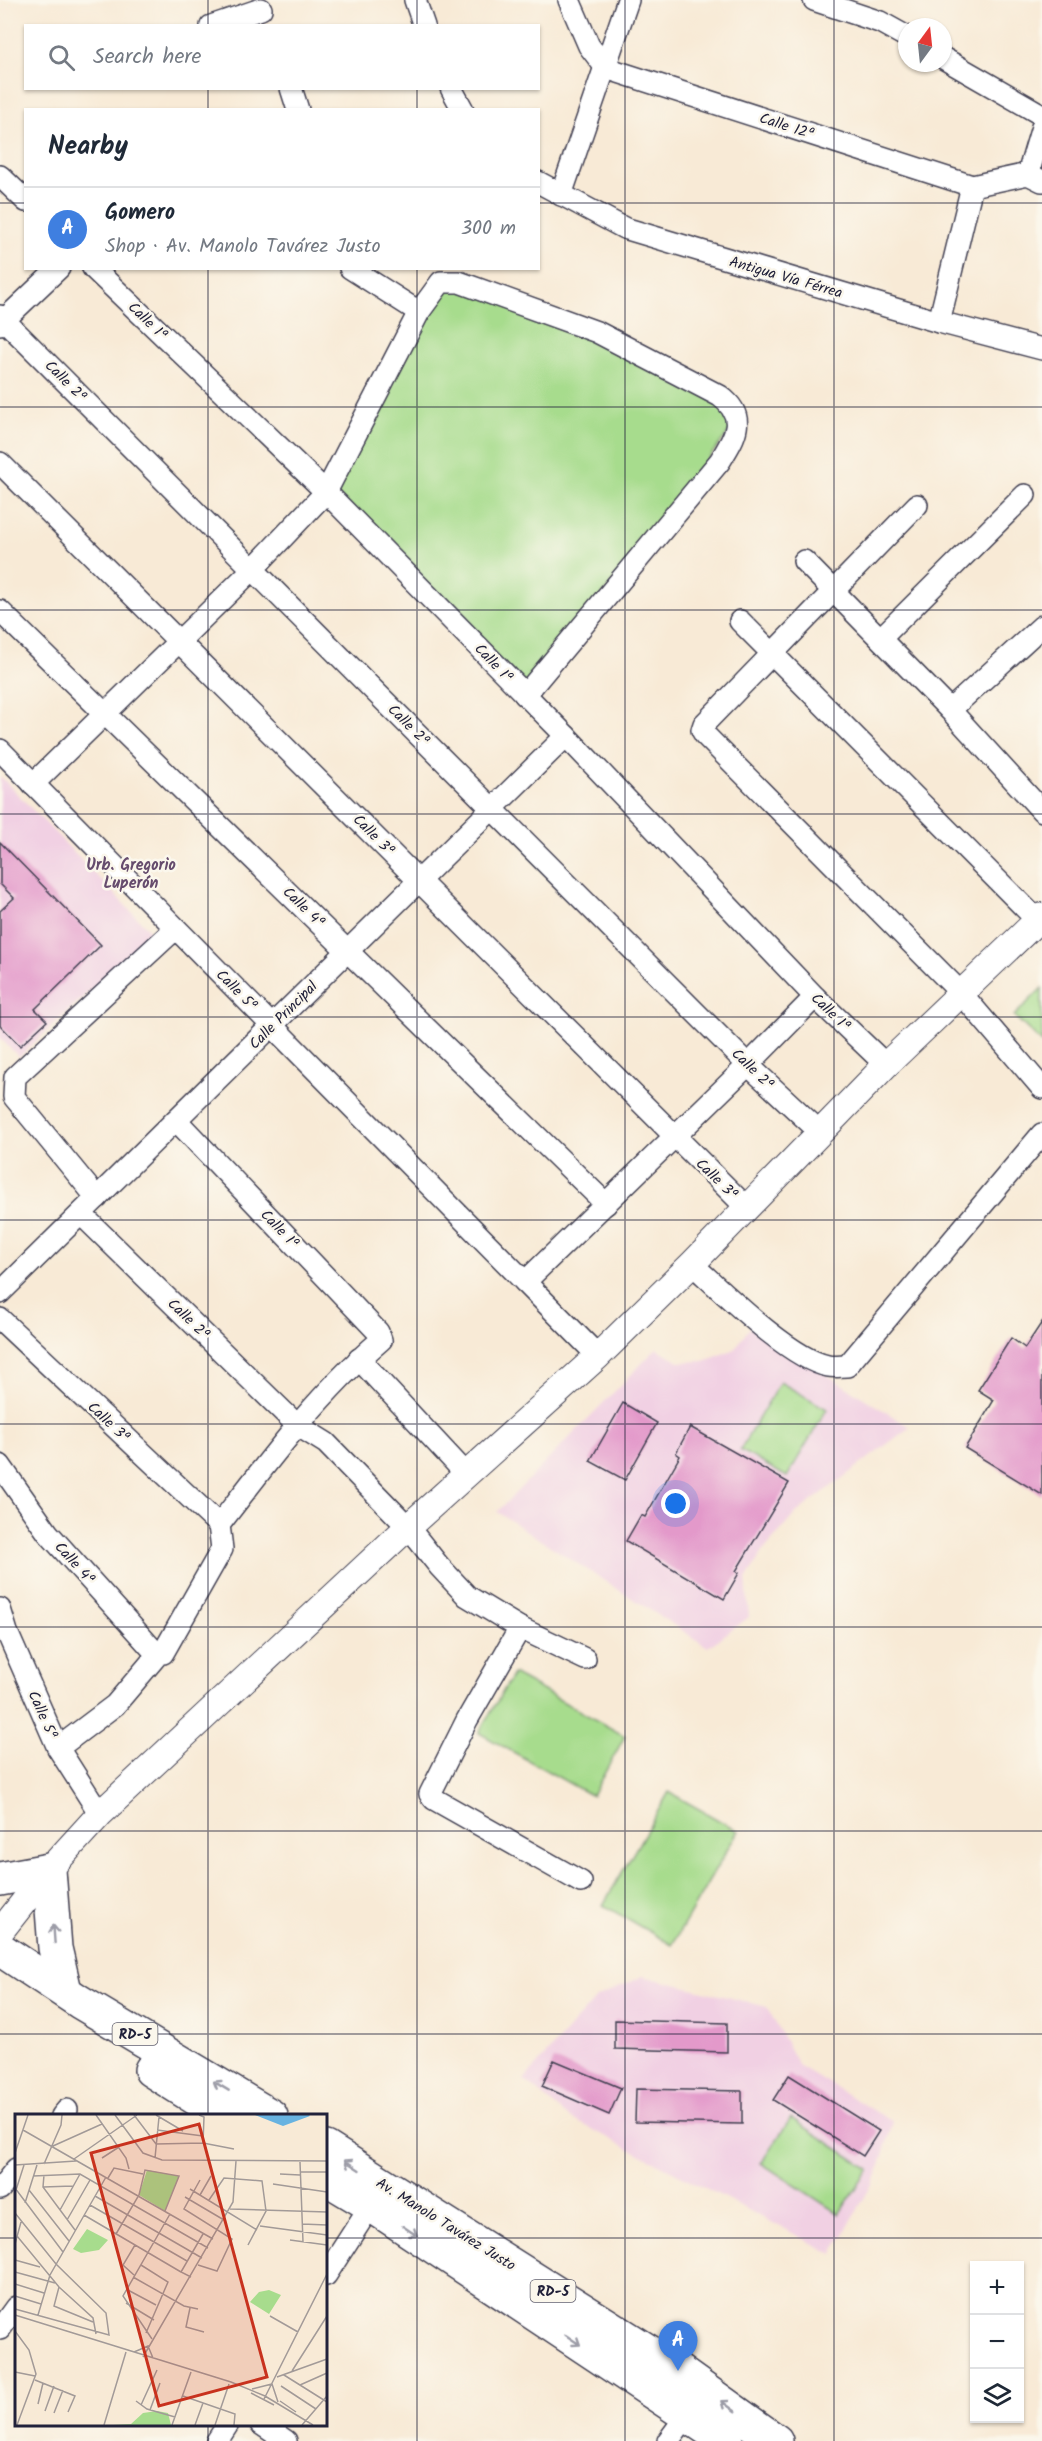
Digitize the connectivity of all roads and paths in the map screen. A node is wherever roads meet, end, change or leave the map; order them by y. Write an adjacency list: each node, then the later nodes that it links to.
1 (415, 0): 9 (street)
2 (569, 0): 12 (street)
3 (628, 0): 12 (street)
4 (814, 0): 7 (street)
5 (871, 0): 7 (street)
6 (262, 11): 8 (street)
7 (880, 22): 10 (street)
8 (218, 24)
9 (423, 24)
10 (898, 32)
11 (952, 63): 17 (street)
12 (606, 68): 22 (street, Calle 12ª); 23 (street)
13 (292, 90): 15 (street)
14 (452, 90): 16 (street)
15 (297, 108)
16 (462, 108)
17 (1042, 116)
18 (1042, 128): 20 (street)
19 (0, 176): 24 (street)
20 (1035, 178): 22 (street, Calle 12ª)
21 (540, 183): 23 (street, Antigua Vía Férrea)
22 (972, 186): 30 (street)
23 (561, 195): 30 (street, Antigua Vía Férrea)
24 (24, 199)
25 (57, 270): 29 (street)
26 (95, 270): 33 (street, Calle 1ª)
27 (353, 270): 28 (street)
28 (419, 312): 33 (street); 45 (street)
29 (1, 320): 37 (street, Calle 2ª)
30 (939, 322): 31 (street, Antigua Vía Férrea)
31 (1042, 349)
32 (0, 463): 43 (street, Calle 3ª)
33 (326, 492): 37 (street); 45 (street, Calle 1ª)
34 (1025, 495): 42 (street)
35 (917, 505): 38 (street)
36 (804, 561): 38 (street)
37 (253, 569): 43 (street); 51 (street, Calle 2ª)
38 (834, 590): 42 (street); 44 (street)
39 (0, 611): 47 (street, Calle 4ª)
40 (740, 621): 44 (street)
41 (1042, 626): 46 (street)
42 (881, 638): 46 (street)
43 (179, 641): 47 (street); 53 (street, Calle 3ª)
44 (773, 653): 54 (street); 57 (street)
45 (525, 695): 48 (street, Calle 1ª)
46 (950, 710): 52 (street)
47 (105, 713): 50 (street); 56 (street, Calle 4ª)
48 (566, 736): 51 (street, Calle Principal); 58 (street, Calle 1ª)
49 (0, 750): 50 (street, Calle 5ª)
50 (33, 784): 55 (street, Calle 5ª)
51 (492, 809): 53 (street, Calle Principal); 60 (street, Calle 2ª)
52 (1042, 811)
53 (419, 880): 56 (street, Calle Principal); 66 (street, Calle 3ª)
54 (1040, 918): 57 (street)
55 (175, 929): 59 (street, Calle 5ª); 67 (street)
56 (348, 950): 59 (street, Calle Principal); 68 (street, Calle 4ª)
57 (961, 993): 61 (street); 62 (street)
58 (815, 997): 60 (street); 61 (street, Calle 1ª)
59 (273, 1025): 63 (street, Calle Principal); 72 (street, Calle 5ª)
60 (748, 1065): 64 (street, Calle 2ª); 66 (street)
61 (886, 1065): 64 (street)
62 (1042, 1088)
63 (176, 1120): 67 (street, Calle Principal); 76 (street, Calle 1ª)
64 (820, 1132): 69 (street)
65 (1042, 1134): 71 (street)
66 (674, 1137): 68 (street); 69 (street, Calle 3ª)
67 (97, 1198): 70 (street, Calle Principal)
68 (606, 1204): 72 (street)
69 (747, 1208): 71 (street)
70 (81, 1214): 73 (street, Calle Principal); 77 (street, Calle 2ª)
71 (692, 1264): 75 (street)
72 (525, 1282): 75 (street, Calle 5ª)
73 (0, 1293)
74 (0, 1319): 80 (street, Calle 3ª)
75 (598, 1356): 79 (street)
76 (359, 1359): 77 (street); 79 (street)
77 (297, 1425): 80 (street); 81 (street, Calle 2ª)
78 (0, 1465): 84 (street, Calle 4ª)
79 (467, 1475): 81 (street)
80 (219, 1526): 84 (street)
81 (408, 1527): 83 (street, Calle 2ª); 87 (street)
82 (0, 1609): 86 (street, Calle 5ª)
83 (520, 1628): 85 (street, Calle 2ª); 90 (street)
84 (159, 1653): 86 (street)
85 (585, 1659)
86 (58, 1748): 87 (street, Calle 5ª)
87 (100, 1814): 88 (street)
88 (49, 1870): 89 (main road); 91 (street); 94 (main road, one-way to 88)
89 (0, 1879)
90 (581, 1882)
91 (0, 1932)
92 (0, 1949): 94 (main road, RD-5)
93 (0, 1975): 95 (main road, RD-5)
94 (65, 1991): 96 (main road, RD-5, one-way to 94)
95 (222, 2114)
96 (269, 2114)
97 (327, 2149): 112 (main road, Av. Manolo Tavárez Justo / RD-5, one-way to 97)
98 (15, 2170): 100 (street)
99 (327, 2179): 101 (main road, Av. Manolo Tavárez Justo / RD-5)
100 (0, 2189)
101 (371, 2205): 102 (street); 105 (main road, Av. Manolo Tavárez Justo / RD-5, one-way to 105)
102 (327, 2273)
103 (15, 2308): 104 (street)
104 (0, 2329)
105 (688, 2414): 110 (street); 111 (main road, Av. Manolo Tavárez Justo / RD-5)
106 (227, 2426): 108 (street)
107 (264, 2426): 109 (street)
108 (217, 2441)
109 (286, 2441)
110 (668, 2441)
111 (726, 2441)
112 (776, 2441)

